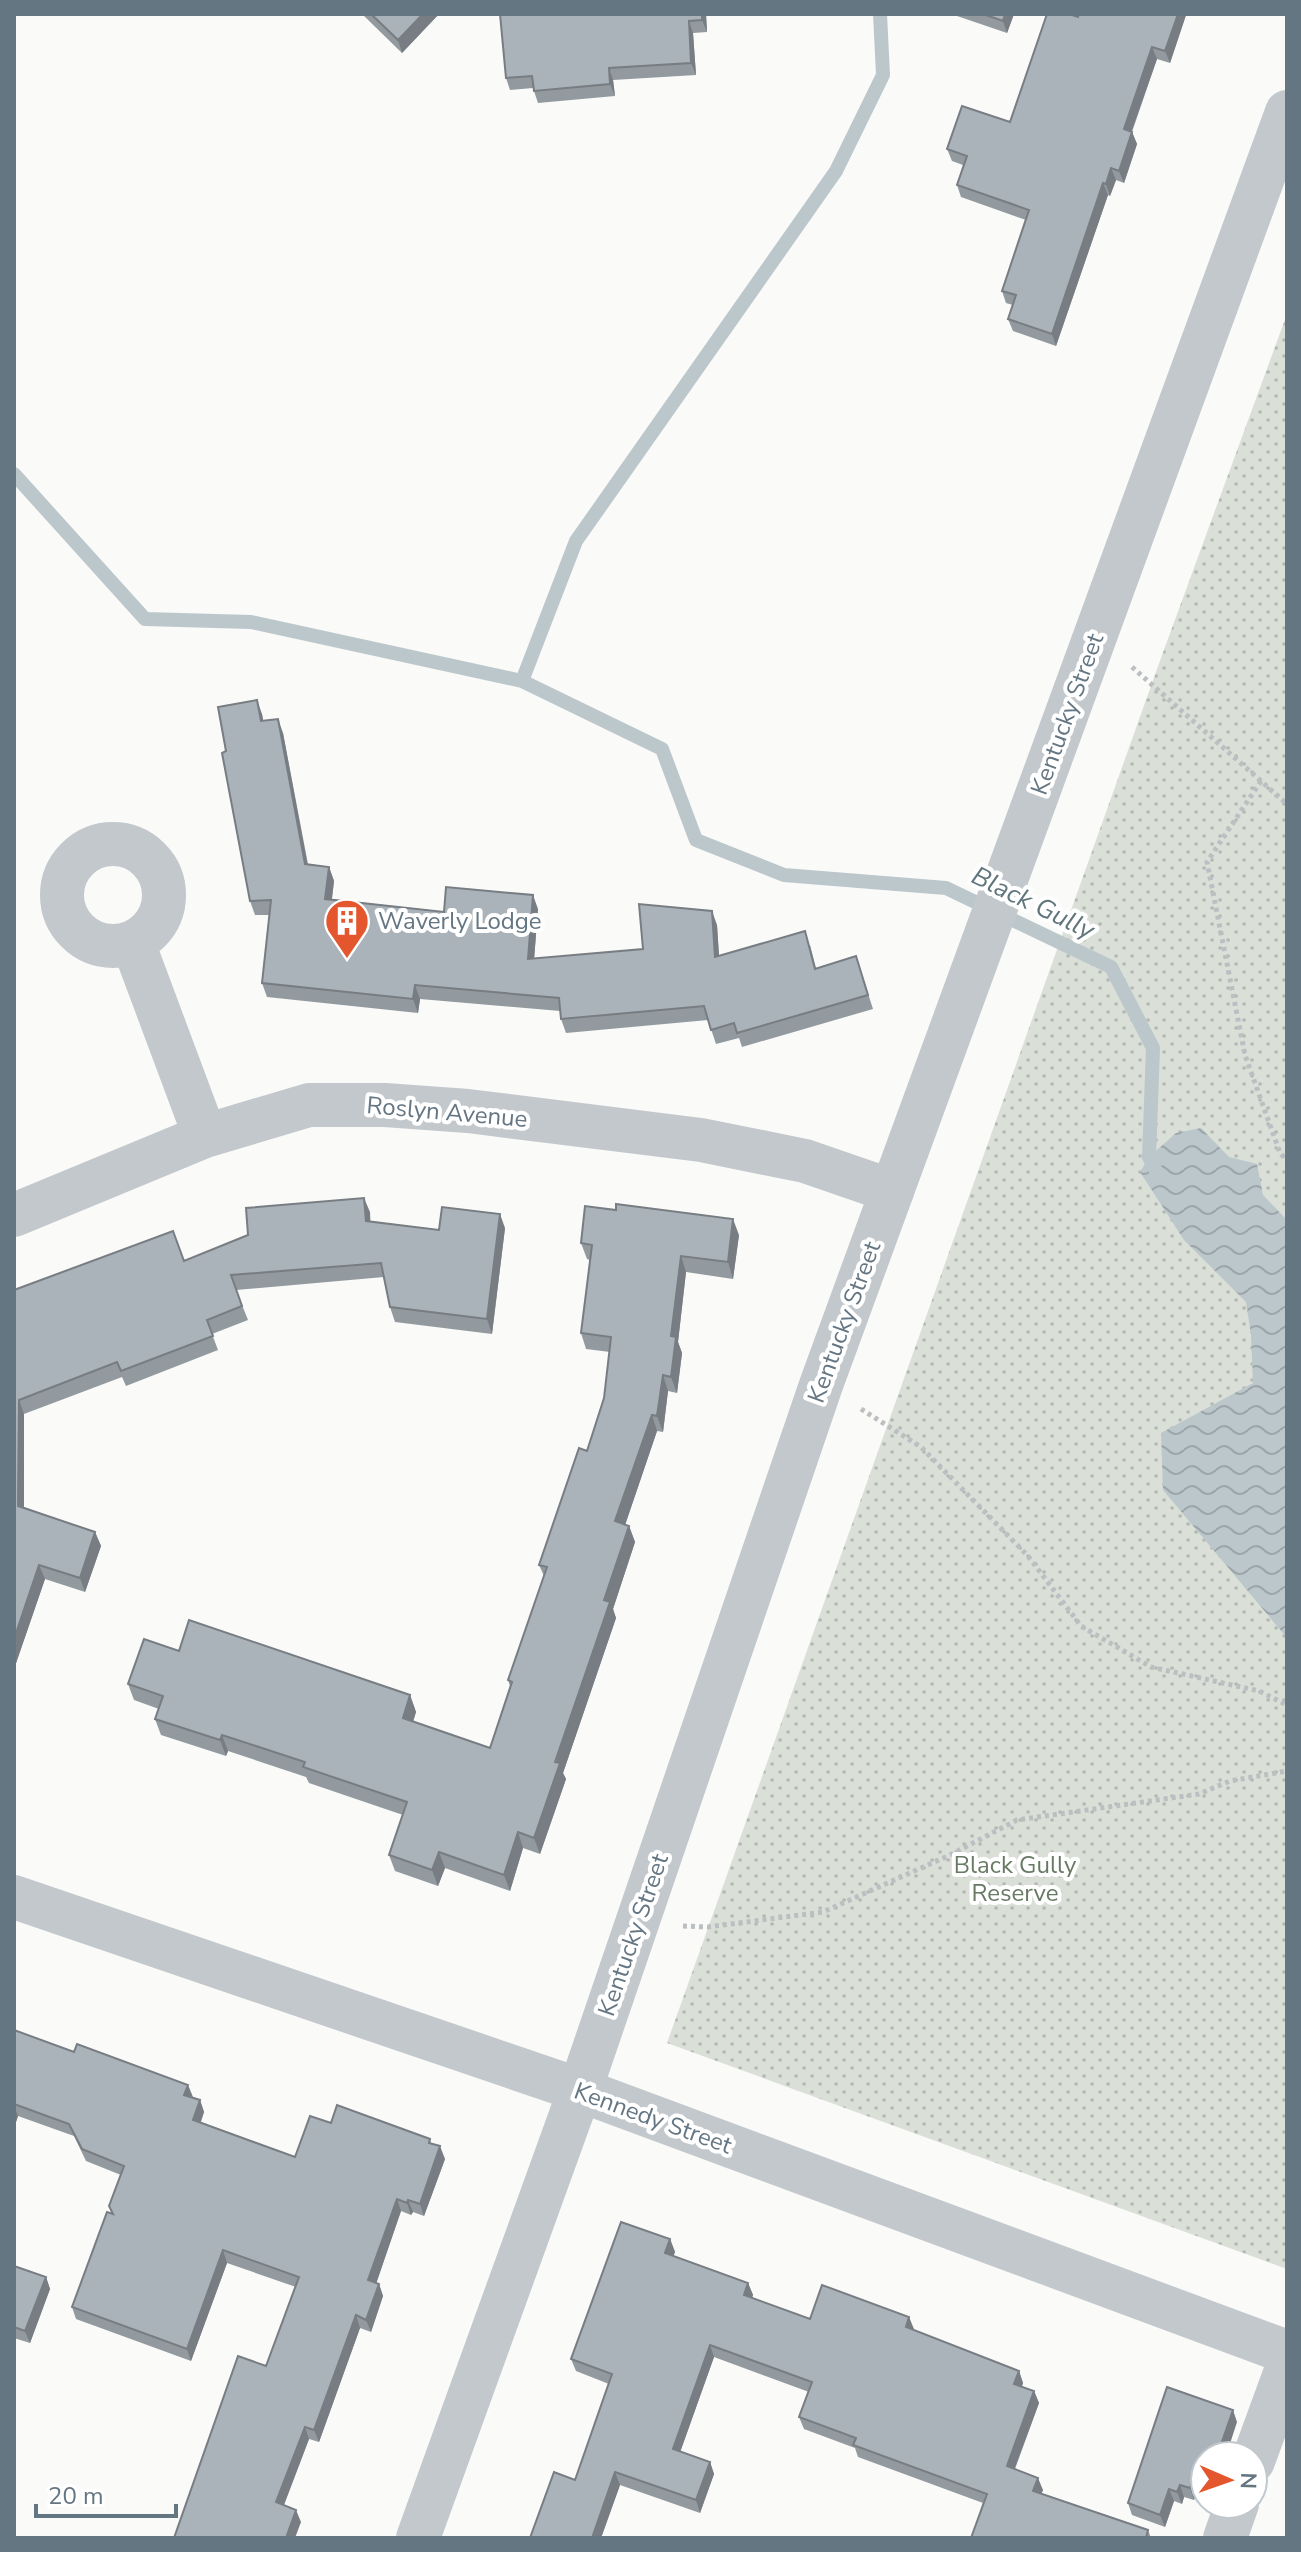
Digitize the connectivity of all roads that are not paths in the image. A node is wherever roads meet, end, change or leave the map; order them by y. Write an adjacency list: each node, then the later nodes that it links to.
1 (1287, 112): 4 (street, Kentucky Street)
2 (133, 943): 3 (street)
3 (205, 1136): 4 (street, Roslyn Avenue); 5 (street, Roslyn Avenue)
4 (892, 1191): 7 (street, Kentucky Street)
5 (14, 1215)
6 (14, 1897): 7 (street, Kennedy Street)
7 (580, 2090): 8 (street, Kennedy Street); 11 (street, Kentucky Street)
8 (1287, 2352)
9 (1287, 2368): 10 (street)
10 (1261, 2440)
11 (418, 2538)

